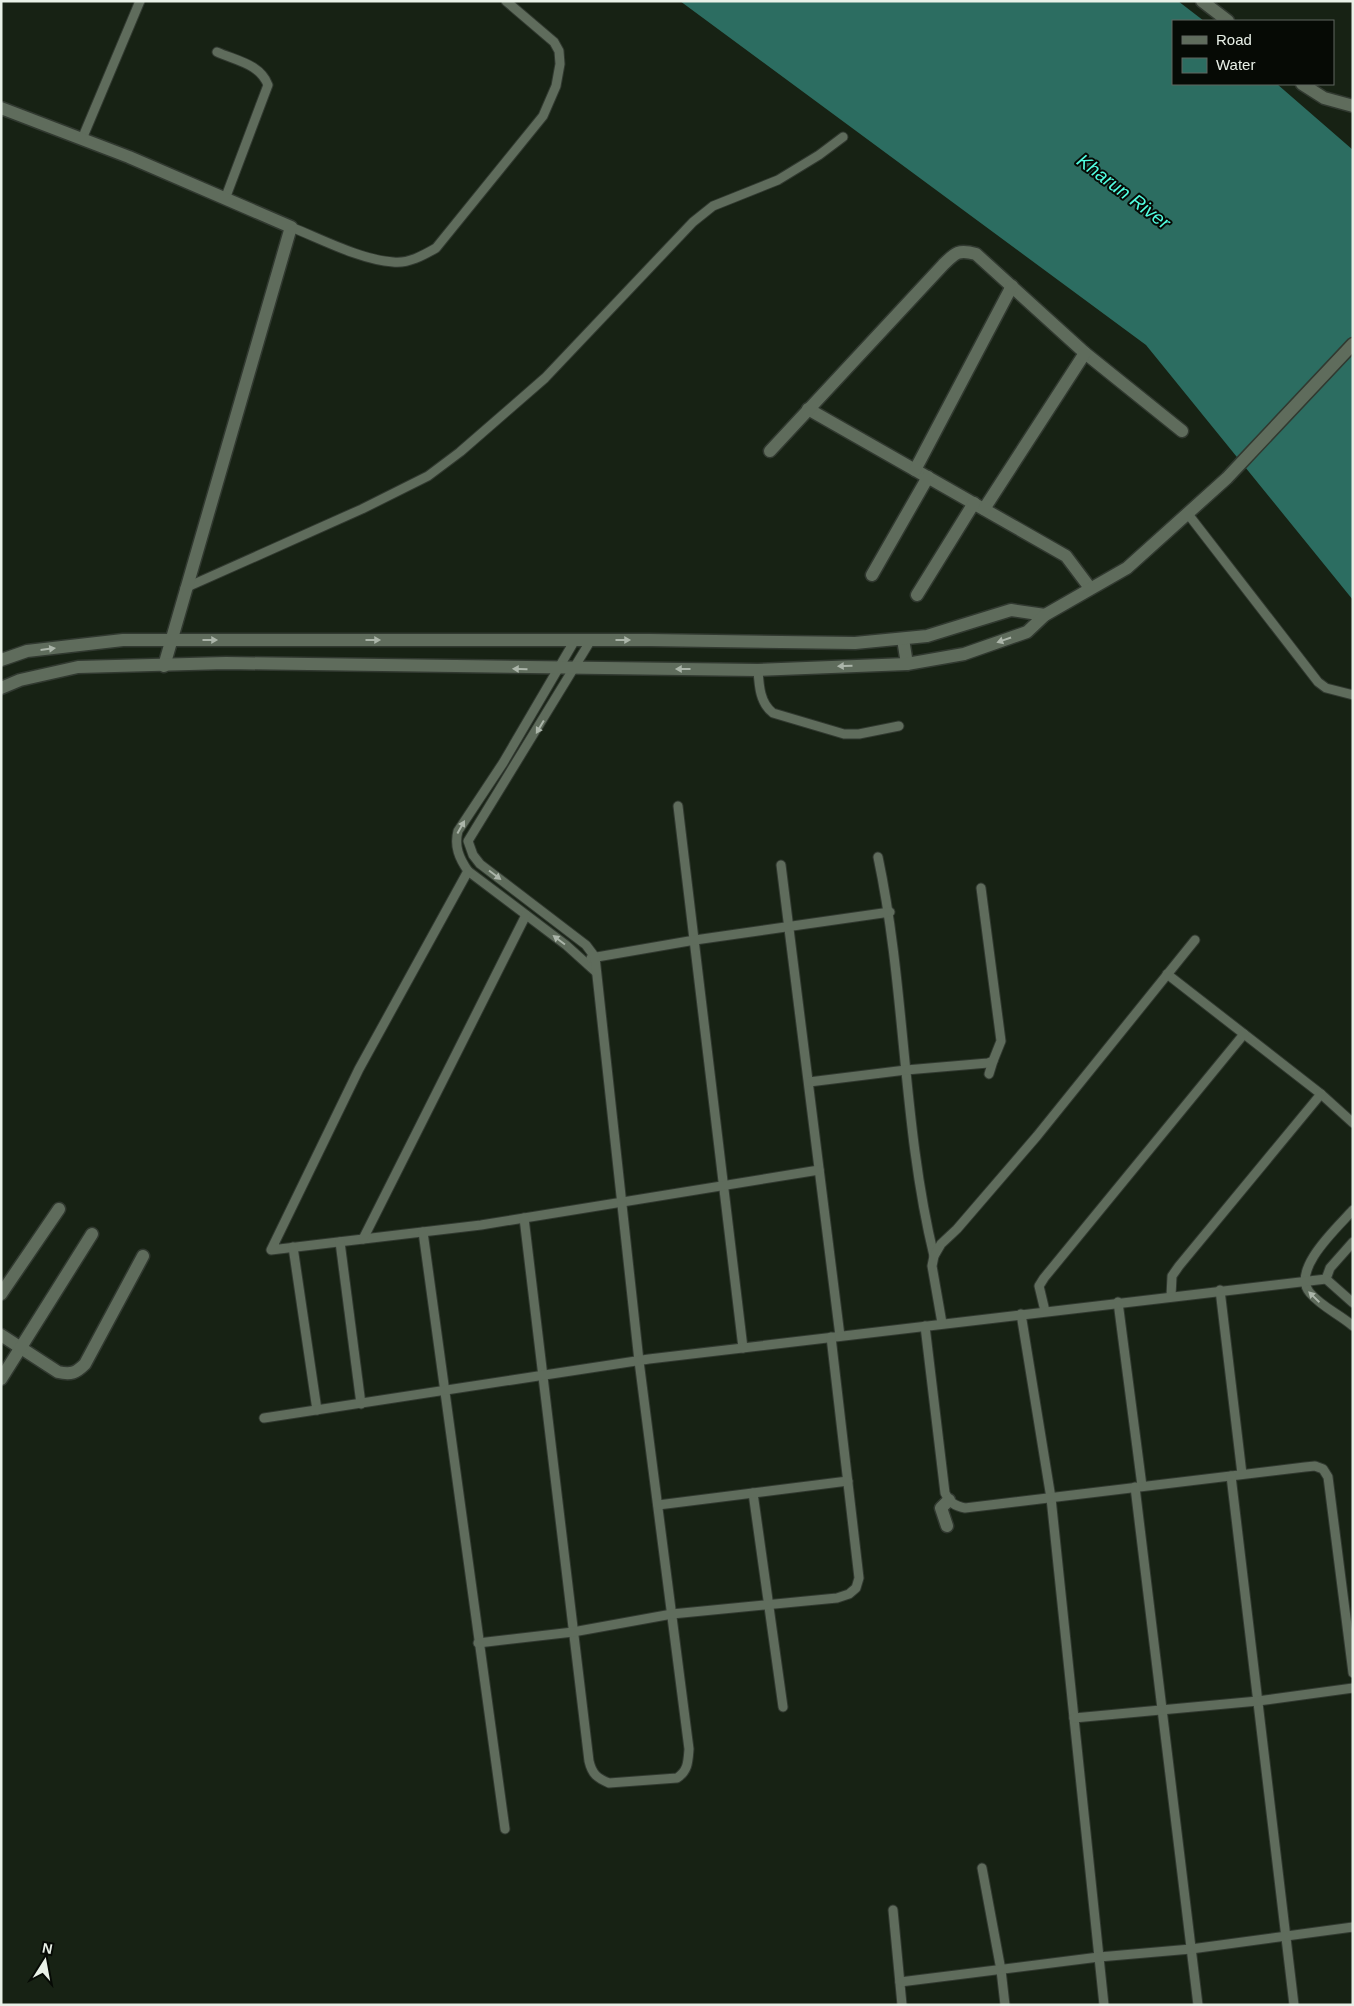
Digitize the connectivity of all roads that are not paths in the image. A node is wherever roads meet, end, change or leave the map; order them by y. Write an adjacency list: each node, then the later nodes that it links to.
1 (140, 1): 10 (lane)
2 (506, 1): 12 (lane)
3 (1202, 1): 4 (street)
4 (1227, 20)
5 (216, 52): 11 (lane)
6 (1304, 85): 7 (street)
7 (1353, 106)
8 (1, 108): 10 (street)
9 (843, 137): 24 (lane)
10 (82, 139): 11 (street)
11 (225, 199): 12 (street)
12 (290, 227): 24 (street)
13 (1012, 286): 15 (street); 16 (street); 19 (street)
14 (1353, 344): 22 (street)
15 (1084, 353): 17 (street); 21 (street)
16 (808, 409): 18 (street); 19 (street)
17 (1182, 432)
18 (770, 451)
19 (915, 470): 20 (street)
20 (928, 477): 21 (street); 23 (street)
21 (979, 506): 25 (street); 26 (street)
22 (1188, 514): 25 (street); 39 (lane)
23 (872, 575)
24 (185, 588): 29 (street)
25 (1090, 588): 27 (street)
26 (917, 596)
27 (1045, 615): 28 (street); 33 (street, one-way to 33)
28 (903, 638): 31 (street, one-way to 28); 33 (street)
29 (170, 640): 30 (street, one-way to 30); 32 (street, one-way to 29); 34 (street)
30 (575, 640): 31 (street); 36 (lane)
31 (591, 640): 35 (lane)
32 (1, 660)
33 (907, 664): 37 (street, one-way to 37)
34 (164, 666): 36 (street, one-way to 34); 38 (street)
35 (575, 668): 36 (street); 37 (street, one-way to 35); 51 (lane, one-way to 51)
36 (558, 669): 44 (lane, one-way to 36)
37 (758, 670): 40 (lane)
38 (1, 688)
39 (1353, 695)
40 (899, 726)
41 (678, 806): 49 (lane)
42 (878, 857): 46 (lane)
43 (781, 865): 48 (lane)
44 (468, 871): 47 (lane); 73 (lane)
45 (981, 888): 56 (lane)
46 (890, 912): 48 (lane); 57 (lane)
47 (526, 915): 52 (lane, one-way to 47); 70 (lane)
48 (790, 927): 49 (lane); 59 (lane)
49 (695, 940): 51 (lane); 63 (lane)
50 (1195, 940): 54 (lane)
51 (595, 956): 52 (lane); 53 (lane)
52 (584, 961): 53 (lane)
53 (596, 972): 64 (lane)
54 (1167, 974): 55 (lane); 75 (lane)
55 (1244, 1034): 60 (lane); 83 (lane)
56 (994, 1061): 57 (lane); 58 (lane)
57 (906, 1070): 59 (lane); 75 (lane)
58 (989, 1074)
59 (809, 1082): 62 (lane)
60 (1320, 1094): 61 (lane); 80 (lane)
61 (1353, 1123)
62 (819, 1170): 63 (lane); 89 (lane)
63 (724, 1186): 64 (lane); 91 (lane)
64 (623, 1202): 67 (lane); 92 (lane)
65 (60, 1209): 79 (street)
66 (1353, 1210): 77 (lane)
67 (524, 1218): 68 (lane); 93 (lane)
68 (423, 1232): 70 (lane); 95 (lane)
69 (92, 1234): 90 (street)
70 (363, 1239): 71 (lane)
71 (340, 1242): 73 (lane); 96 (lane)
72 (1353, 1242): 76 (lane)
73 (294, 1247): 97 (lane)
74 (143, 1256): 90 (street)
75 (934, 1256): 85 (lane)
76 (1326, 1279): 77 (lane); 82 (lane)
77 (1305, 1280): 78 (lane); 87 (lane, one-way to 77)
78 (1220, 1290): 80 (lane); 99 (lane)
79 (1, 1294)
80 (1171, 1296): 81 (lane)
81 (1118, 1302): 83 (lane); 102 (lane)
82 (1353, 1303)
83 (1045, 1311): 84 (lane)
84 (1021, 1314): 85 (lane); 104 (lane)
85 (942, 1324): 86 (lane)
86 (925, 1326): 89 (lane); 105 (lane)
87 (1353, 1326)
88 (1, 1335): 90 (street)
89 (836, 1336): 91 (lane); 101 (lane)
90 (22, 1348): 94 (street)
91 (743, 1348): 92 (lane)
92 (639, 1360): 93 (lane); 106 (lane)
93 (543, 1375): 95 (lane); 110 (lane)
94 (1, 1379)
95 (446, 1390): 96 (lane); 111 (lane)
96 (361, 1404): 97 (lane)
97 (317, 1410): 98 (lane)
98 (264, 1418)
99 (1242, 1474): 100 (lane); 112 (lane)
100 (1231, 1476): 102 (lane); 114 (lane)
101 (848, 1481): 103 (lane); 108 (lane)
102 (1139, 1487): 104 (lane); 116 (lane)
103 (753, 1493): 106 (lane); 108 (lane)
104 (1051, 1498): 105 (lane); 117 (lane)
105 (949, 1500): 107 (street)
106 (658, 1505): 109 (lane)
107 (947, 1526)
108 (768, 1606): 109 (lane); 115 (lane)
109 (672, 1614): 110 (lane); 110 (lane)
110 (573, 1632): 111 (lane)
111 (478, 1643): 118 (lane)
112 (1353, 1673)
113 (1353, 1688): 114 (lane)
114 (1258, 1701): 116 (lane); 122 (lane)
115 (783, 1707)
116 (1162, 1708): 117 (lane); 123 (lane)
117 (1074, 1718): 124 (lane)
118 (505, 1829)
119 (982, 1868): 125 (lane)
120 (893, 1910): 126 (lane)
121 (1353, 1927): 122 (lane)
122 (1286, 1937): 123 (lane); 131 (lane)
123 (1191, 1949): 124 (lane); 130 (lane)
124 (1099, 1957): 125 (lane); 129 (lane)
125 (1001, 1970): 126 (lane); 128 (lane)
126 (900, 1982): 127 (lane)
127 (902, 2005)
128 (1005, 2005)
129 (1104, 2005)
130 (1198, 2005)
131 (1294, 2005)

